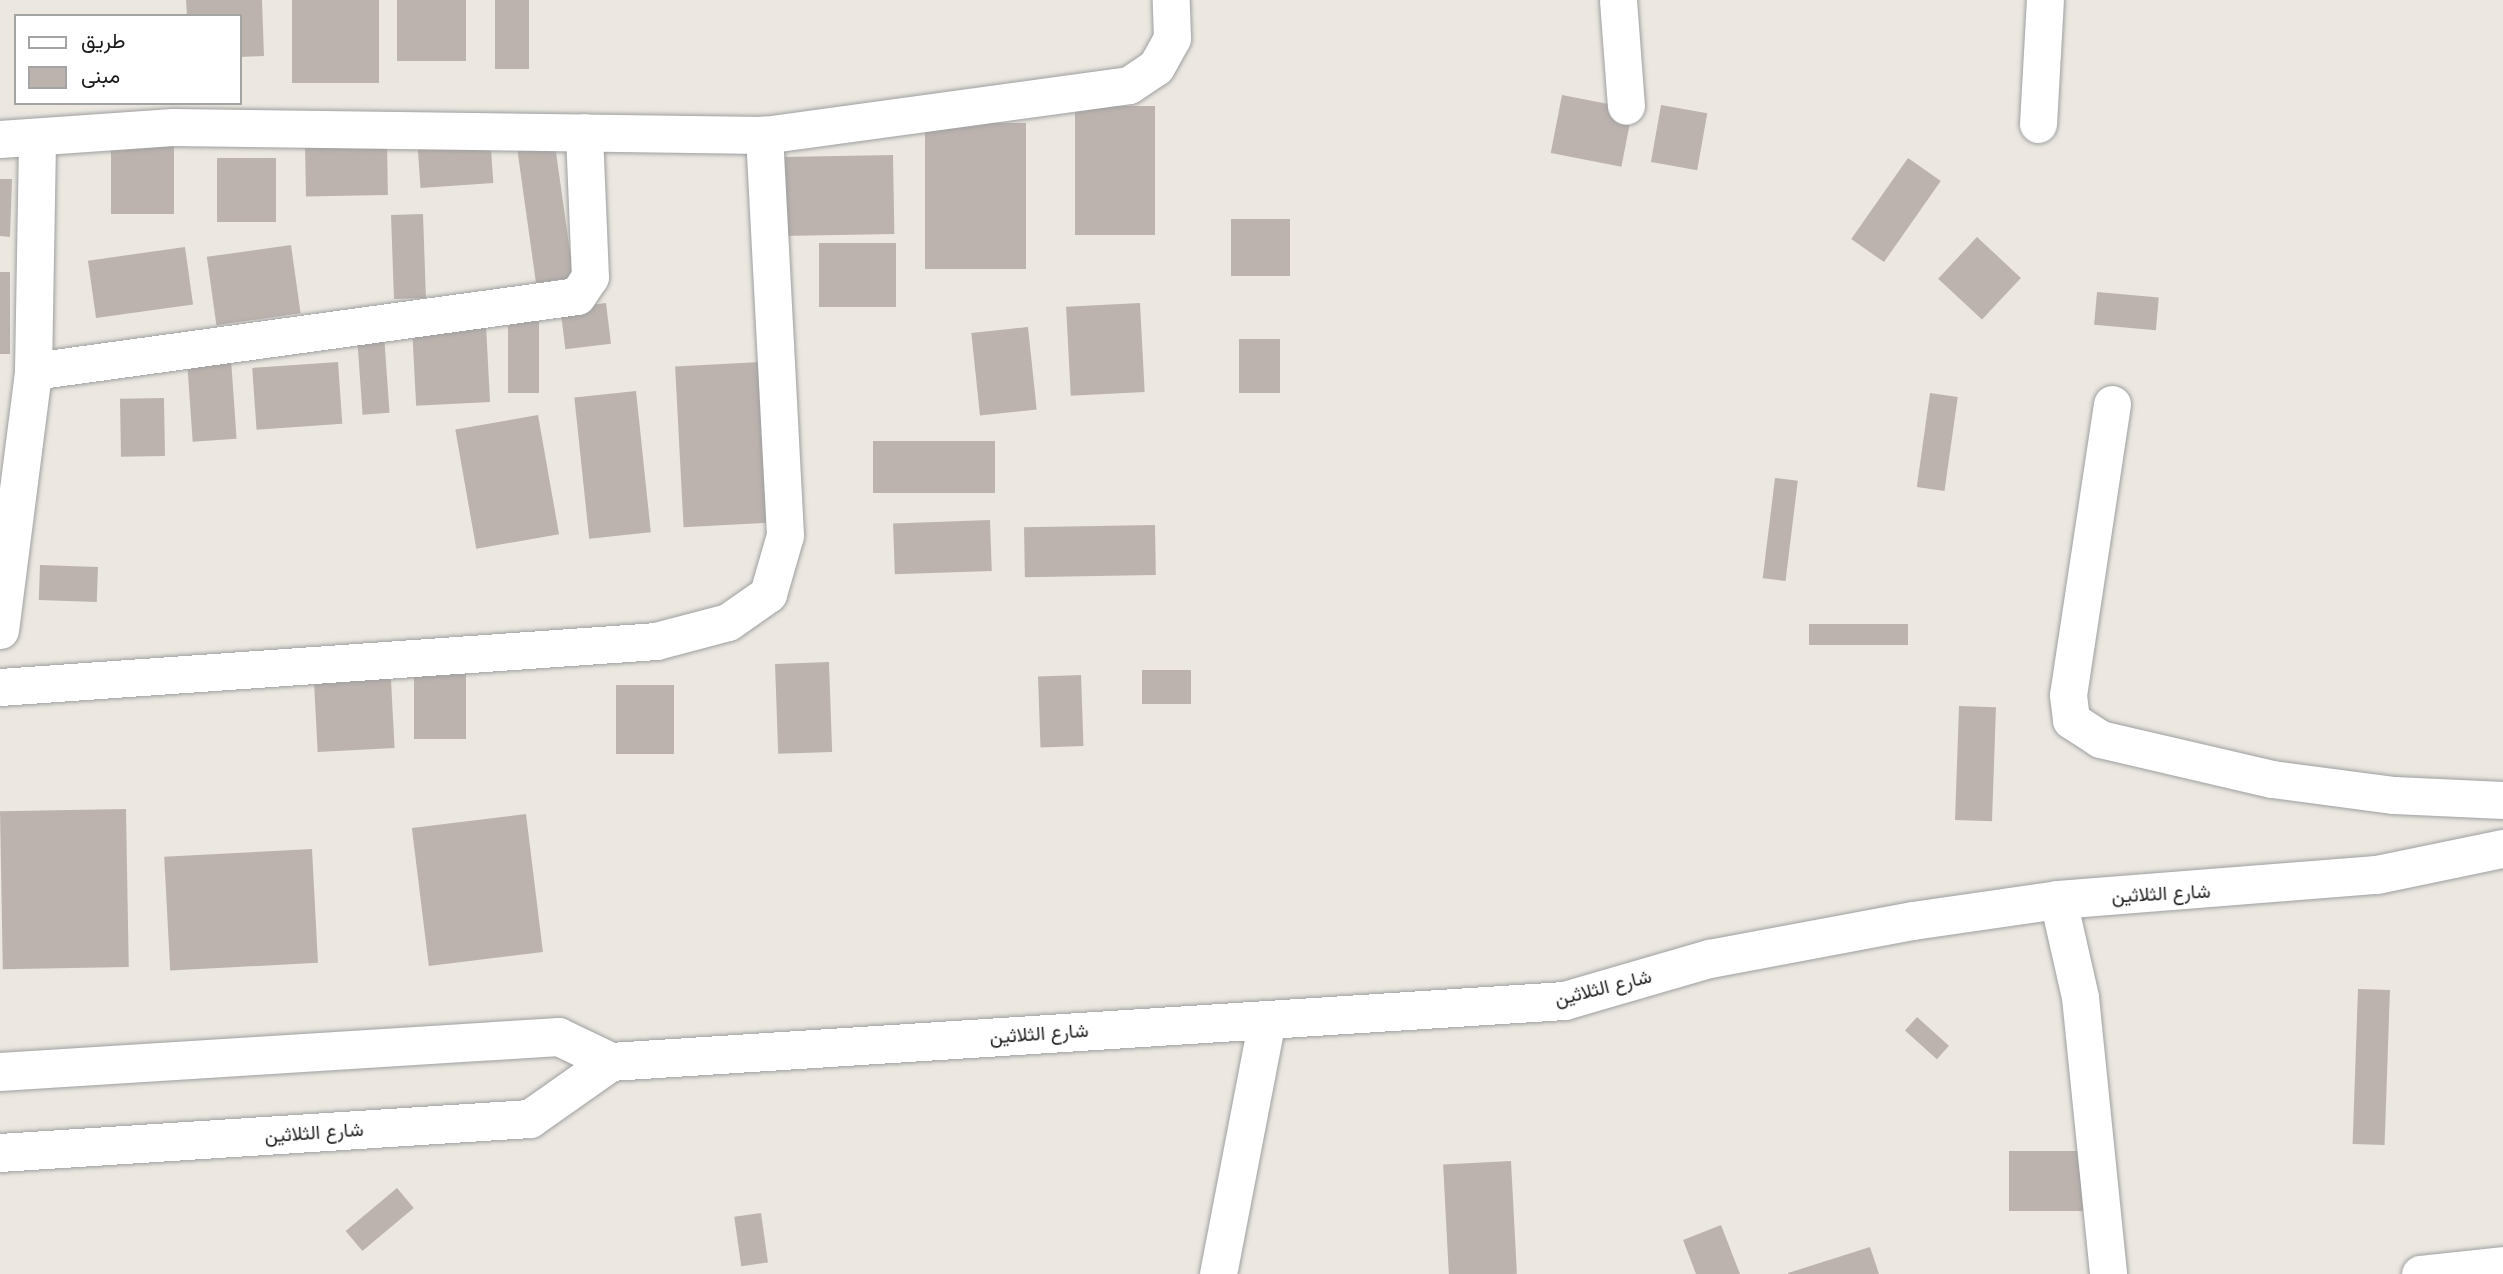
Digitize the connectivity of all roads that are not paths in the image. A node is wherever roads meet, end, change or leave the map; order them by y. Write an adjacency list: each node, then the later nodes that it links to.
1 (1171, 0): 7 (street)
2 (1618, 0): 4 (street)
3 (2045, 0): 5 (street)
4 (1626, 106)
5 (2038, 124)
6 (584, 132): 7 (street); 8 (street); 10 (street)
7 (764, 135): 13 (street)
8 (37, 137): 9 (street); 10 (street)
9 (0, 139)
10 (33, 371): 12 (street)
11 (2112, 404): 14 (street)
12 (0, 630)
13 (0, 687)
14 (2503, 800)
15 (2503, 849): 16 (street, شارع الثلاثين)
16 (2058, 900): 17 (street, شارع الثلاثين); 23 (street)
17 (1267, 1020): 18 (street, شارع الثلاثين); 22 (street)
18 (611, 1062): 19 (street, شارع الثلاثين); 20 (street, شارع الثلاثين)
19 (0, 1072)
20 (0, 1153)
21 (2503, 1265): 24 (street)
22 (1222, 1272)
23 (2108, 1274)
24 (2420, 1274)

